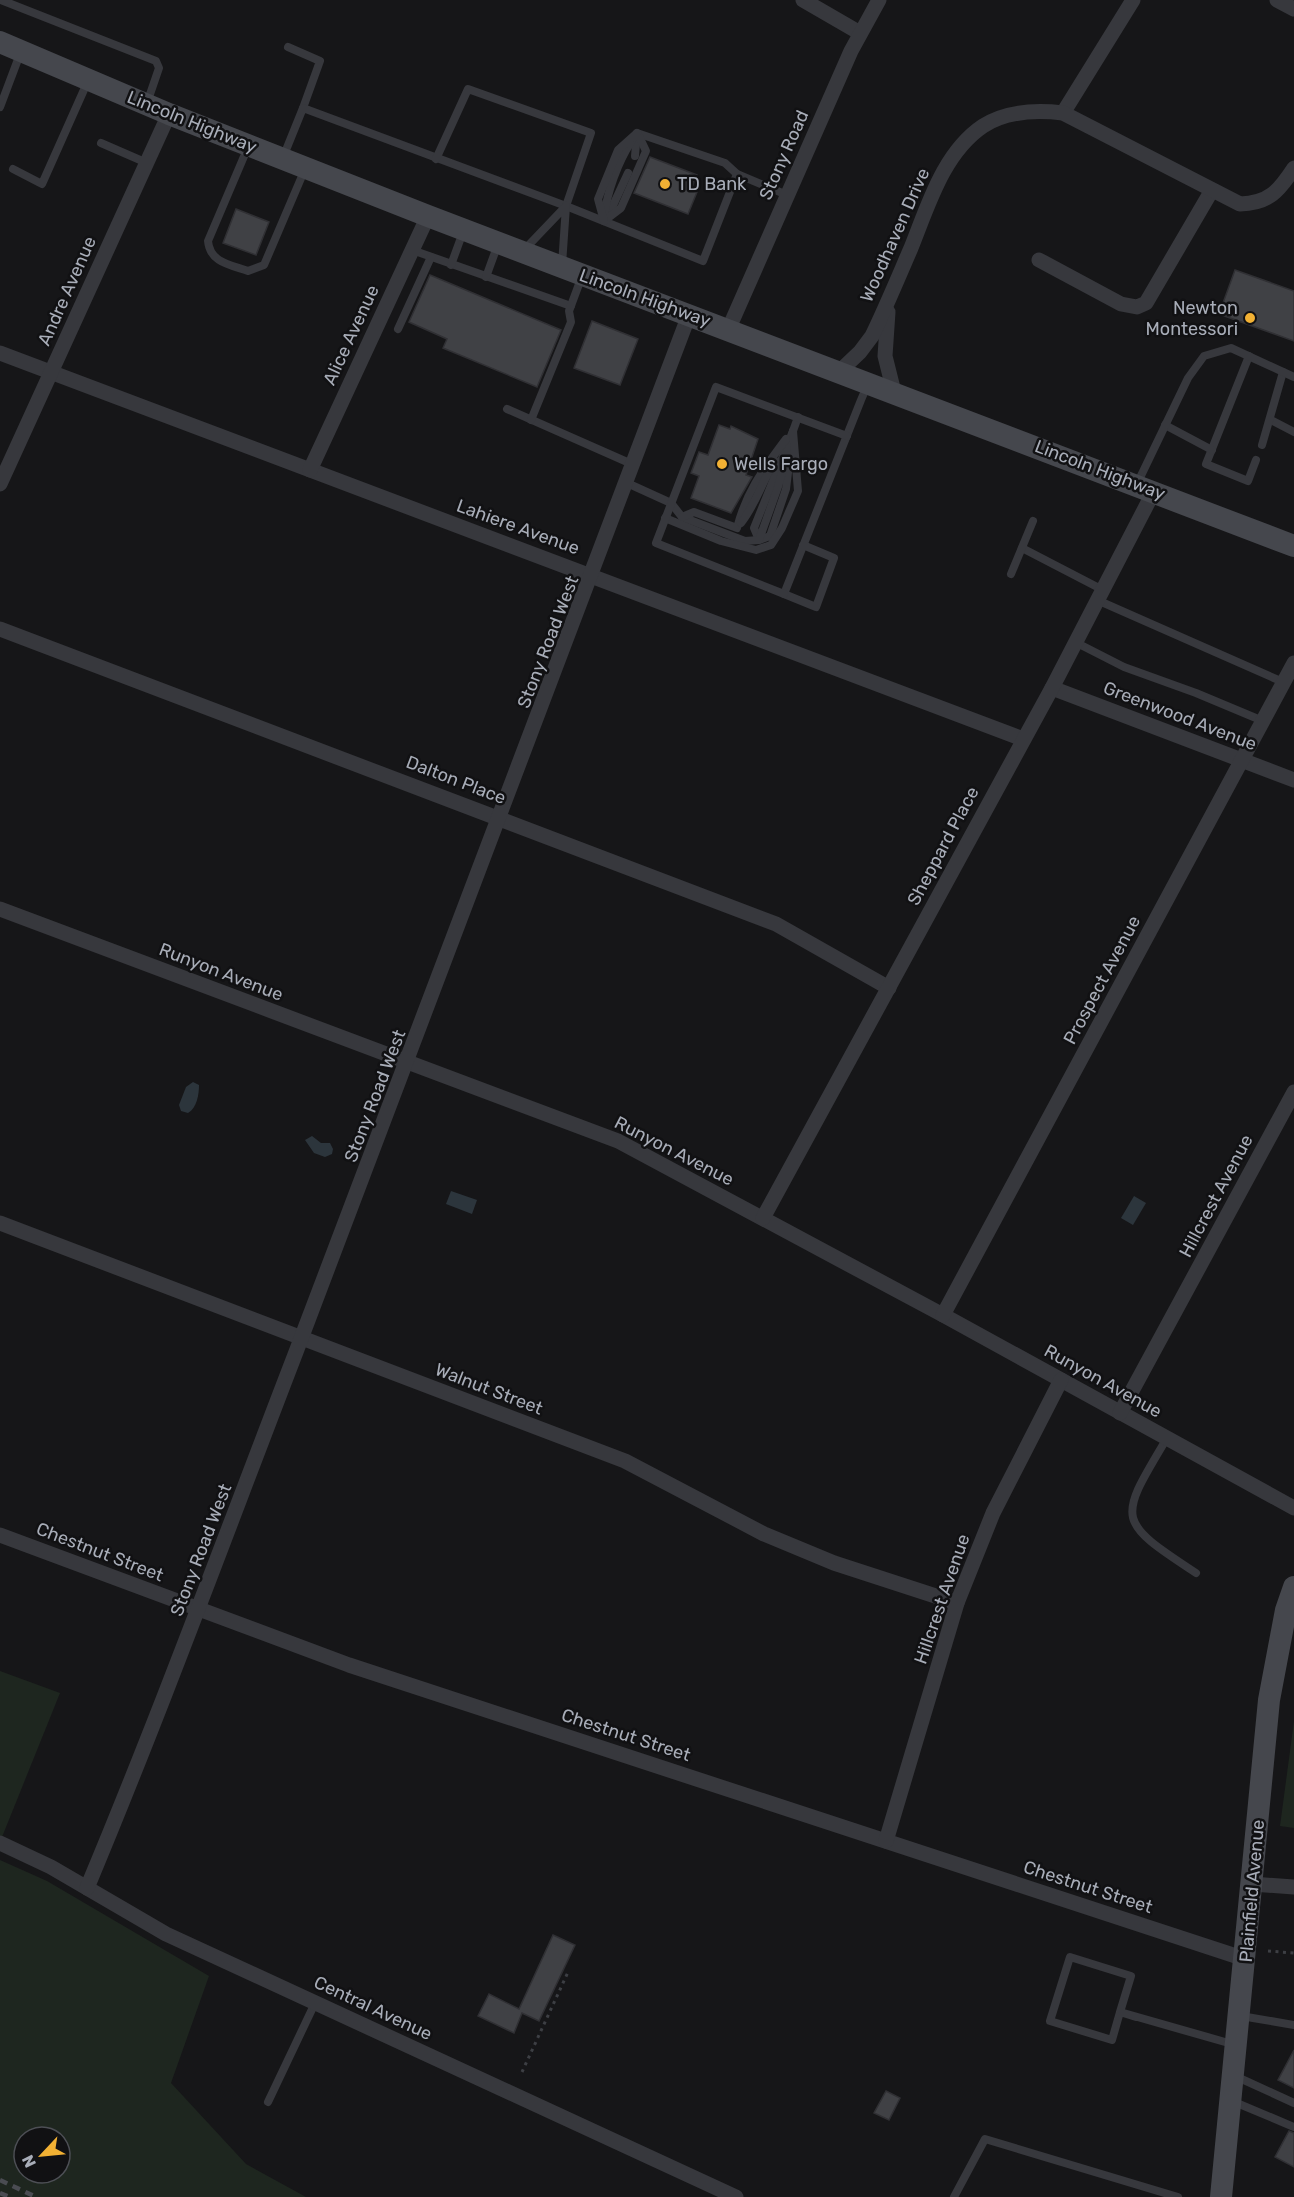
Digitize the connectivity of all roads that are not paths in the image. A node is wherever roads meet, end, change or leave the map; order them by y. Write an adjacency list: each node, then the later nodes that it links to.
1 (2, 0): 12 (lane)
2 (803, 0): 7 (street)
3 (879, 0): 7 (street, Stony Road)
4 (1133, 0): 15 (street)
5 (1277, 0): 6 (street)
6 (1294, 9)
7 (860, 33): 30 (street, Stony Road)
8 (0, 42): 10 (main road, Lincoln Highway)
9 (288, 47): 14 (lane)
10 (22, 50): 11 (main road, Lincoln Highway); 13 (lane)
11 (89, 79): 12 (main road, Lincoln Highway); 26 (lane)
12 (146, 104): 16 (main road, Lincoln Highway)
13 (0, 107)
14 (303, 108): 21 (lane); 22 (lane)
15 (1063, 112): 29 (street, Woodhaven Drive); 43 (street, Woodhaven Drive)
16 (169, 114): 19 (main road, Lincoln Highway); 23 (street, Andre Avenue)
17 (637, 133): 20 (lane); 28 (lane); 33 (lane); 33 (lane)
18 (101, 143): 23 (lane)
19 (249, 145): 21 (main road, Lincoln Highway); 24 (lane)
20 (635, 156)
21 (283, 159): 24 (main road, Lincoln Highway)
22 (436, 159): 31 (lane); 31 (lane)
23 (147, 163): 52 (street, Andre Avenue)
24 (305, 167): 32 (main road, Lincoln Highway)
25 (1294, 168): 29 (street, Woodhaven Drive)
26 (13, 169)
27 (628, 172): 33 (lane)
28 (737, 174): 30 (lane); 33 (lane)
29 (1212, 190): 39 (street)
30 (788, 195): 46 (street, Stony Road)
31 (566, 206): 33 (lane); 37 (lane); 41 (lane)
32 (428, 216): 34 (main road, Lincoln Highway); 36 (street, Alice Avenue)
33 (604, 221)
34 (464, 230): 35 (main road, Lincoln Highway); 40 (lane)
35 (499, 243): 37 (main road, Lincoln Highway); 42 (lane)
36 (412, 250): 38 (lane); 68 (street, Alice Avenue)
37 (522, 252): 41 (main road, Lincoln Highway)
38 (431, 257): 40 (lane); 47 (lane)
39 (1039, 260)
40 (451, 265): 42 (lane)
41 (572, 270): 44 (lane); 45 (main road, Lincoln Highway)
42 (486, 277): 44 (lane)
43 (889, 300): 50 (street, Woodhaven Drive); 55 (street)
44 (570, 306): 58 (lane)
45 (689, 315): 46 (main road, Lincoln Highway); 67 (street, Stony Road West)
46 (729, 328): 50 (main road, Lincoln Highway)
47 (398, 329)
48 (0, 352): 52 (street, Lahiere Avenue)
49 (1249, 356): 51 (lane); 60 (lane); 65 (lane)
50 (840, 371): 54 (main road, Lincoln Highway)
51 (1283, 372): 53 (lane); 59 (lane)
52 (51, 374): 68 (street, Lahiere Avenue); 70 (street, Andre Avenue)
53 (1294, 377)
54 (868, 382): 55 (main road, Lincoln Highway); 63 (lane)
55 (894, 392): 71 (main road, Lincoln Highway)
56 (507, 410): 58 (lane)
57 (798, 417): 61 (lane); 63 (lane); 72 (lane)
58 (531, 420): 67 (lane)
59 (1271, 420): 62 (lane); 64 (lane)
60 (1165, 424): 65 (lane); 71 (lane)
61 (793, 431): 73 (lane); 73 (lane); 74 (lane)
62 (1294, 432)
63 (847, 436): 76 (lane)
64 (1262, 445)
65 (1212, 450): 66 (lane)
66 (1256, 459)
67 (634, 465): 69 (street, Stony Road West)
68 (310, 470): 80 (street, Lahiere Avenue)
69 (627, 483): 72 (lane); 80 (street, Stony Road West)
70 (0, 484)
71 (1145, 487): 77 (main road, Lincoln Highway); 82 (street, Sheppard Place)
72 (671, 503): 73 (lane); 74 (lane)
73 (682, 517)
74 (665, 518): 81 (lane)
75 (1033, 521): 78 (lane)
76 (803, 545): 81 (lane); 81 (lane)
77 (1294, 546)
78 (1022, 548): 79 (lane); 82 (lane)
79 (1011, 574)
80 (594, 576): 89 (street, Lahiere Avenue); 92 (street, Stony Road West)
81 (784, 594)
82 (1100, 595): 84 (street, Sheppard Place); 86 (lane)
83 (0, 629): 92 (street, Dalton Place)
84 (1075, 642): 87 (street, Sheppard Place); 88 (lane)
85 (1294, 663): 86 (street, Prospect Avenue)
86 (1283, 682): 88 (street, Prospect Avenue)
87 (1052, 688): 89 (street, Sheppard Place); 90 (street, Greenwood Avenue)
88 (1263, 721): 90 (street, Prospect Avenue)
89 (1023, 739): 94 (street, Sheppard Place)
90 (1242, 760): 91 (street, Greenwood Avenue); 99 (street, Prospect Avenue)
91 (1294, 780)
92 (502, 818): 94 (street, Dalton Place); 95 (street, Stony Road West)
93 (0, 909): 95 (street, Runyon Avenue)
94 (889, 988): 97 (street, Sheppard Place)
95 (409, 1064): 97 (street, Runyon Avenue); 100 (street, Stony Road West)
96 (1294, 1092): 102 (street, Hillcrest Avenue)
97 (763, 1218): 99 (street, Runyon Avenue)
98 (0, 1223): 100 (street, Walnut Street)
99 (943, 1315): 101 (street, Runyon Avenue)
100 (301, 1339): 108 (street, Walnut Street); 109 (street, Stony Road West)
101 (1061, 1380): 102 (street, Runyon Avenue); 108 (street, Hillcrest Avenue)
102 (1120, 1413): 103 (street, Runyon Avenue)
103 (1167, 1438): 104 (street, Runyon Avenue); 106 (lane)
104 (1294, 1508)
105 (0, 1535): 109 (street, Chestnut Street)
106 (1196, 1573)
107 (1292, 1597): 112 (main road, Plainfield Avenue)
108 (957, 1603): 110 (street, Hillcrest Avenue)
109 (199, 1611): 110 (street, Chestnut Street); 114 (street, Stony Road West)
110 (886, 1841): 115 (street, Chestnut Street)
111 (0, 1843): 114 (street, Central Avenue)
112 (1252, 1884): 113 (street); 115 (main road, Plainfield Avenue)
113 (1294, 1887)
114 (87, 1888): 116 (street, Central Avenue)
115 (1245, 1959): 118 (main road, Plainfield Avenue)
116 (315, 2003): 123 (lane); 127 (street, Central Avenue)
117 (1120, 2012): 117 (lane); 120 (lane)
118 (1239, 2016): 119 (lane); 120 (main road, Plainfield Avenue)
119 (1294, 2025)
120 (1237, 2045): 121 (main road, Plainfield Avenue)
121 (1234, 2075): 122 (main road, Plainfield Avenue); 124 (lane)
122 (1231, 2101): 125 (lane); 130 (main road, Plainfield Avenue)
123 (267, 2102)
124 (1294, 2103)
125 (1294, 2127)
126 (1150, 2194): 128 (lane); 129 (lane)
127 (736, 2197)
128 (954, 2197)
129 (1178, 2197)
130 (1221, 2197)

